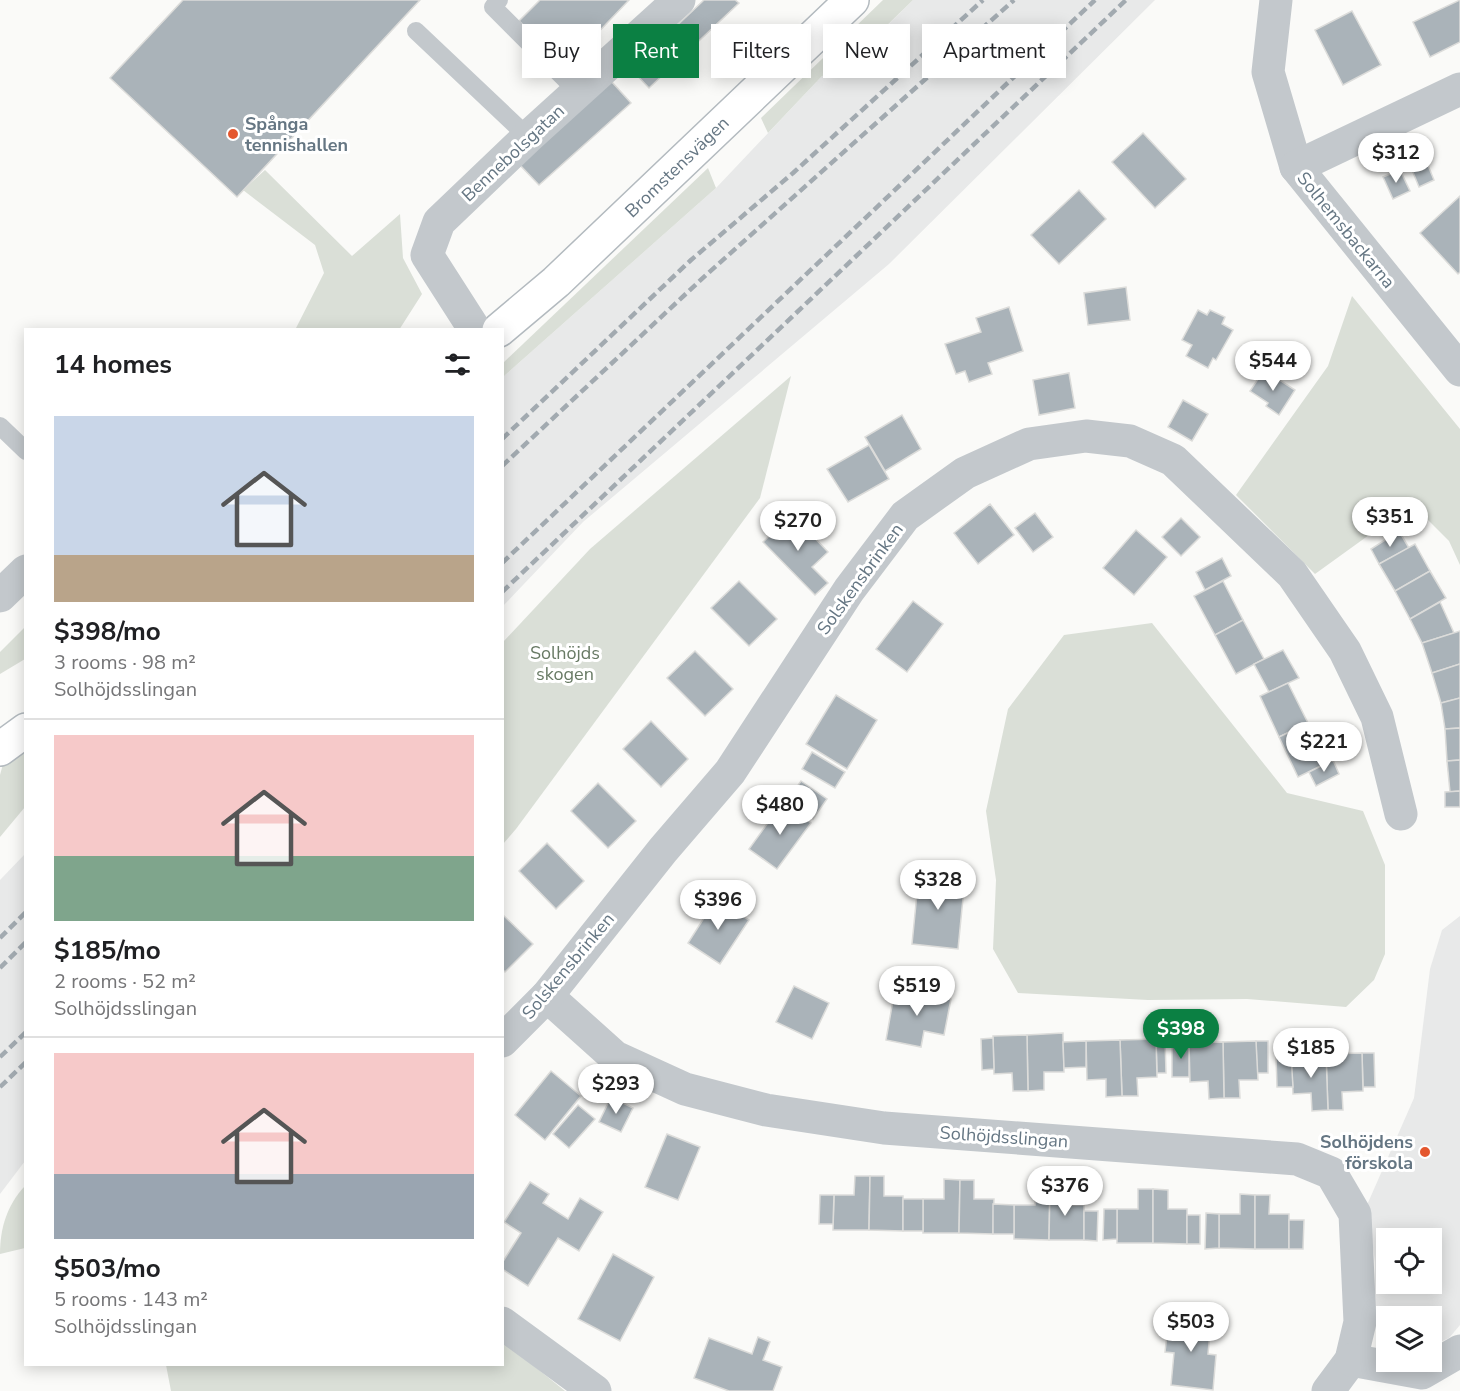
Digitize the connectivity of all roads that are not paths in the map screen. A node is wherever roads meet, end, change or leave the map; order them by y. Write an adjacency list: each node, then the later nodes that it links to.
1 (498, 0): 7 (lane)
2 (679, 0): 7 (street, Bennebolsgatan)
3 (852, 0): 11 (street, Bromstensvägen)
4 (1276, 0): 9 (street, Solhemsbackarna)
5 (416, 31): 8 (lane)
6 (1460, 89): 9 (street)
7 (578, 92): 8 (street, Bennebolsgatan)
8 (528, 137): 10 (street, Bennebolsgatan)
9 (1296, 168): 12 (street, Solhemsbackarna)
10 (474, 328)
11 (501, 328)
12 (1460, 370)
13 (0, 426): 14 (lane)
14 (24, 449)
15 (24, 573): 16 (street)
16 (0, 596)
17 (24, 731): 18 (street)
18 (0, 749)
19 (1401, 814): 20 (street, Solskensbrinken)
20 (547, 996): 21 (street, Solskensbrinken); 24 (street, Solhöjdsslingan)
21 (504, 1039)
22 (504, 1324): 25 (street)
23 (1460, 1351): 24 (street)
24 (1351, 1360): 26 (street, Solhöjdsslingan)
25 (595, 1391)
26 (1328, 1391)

